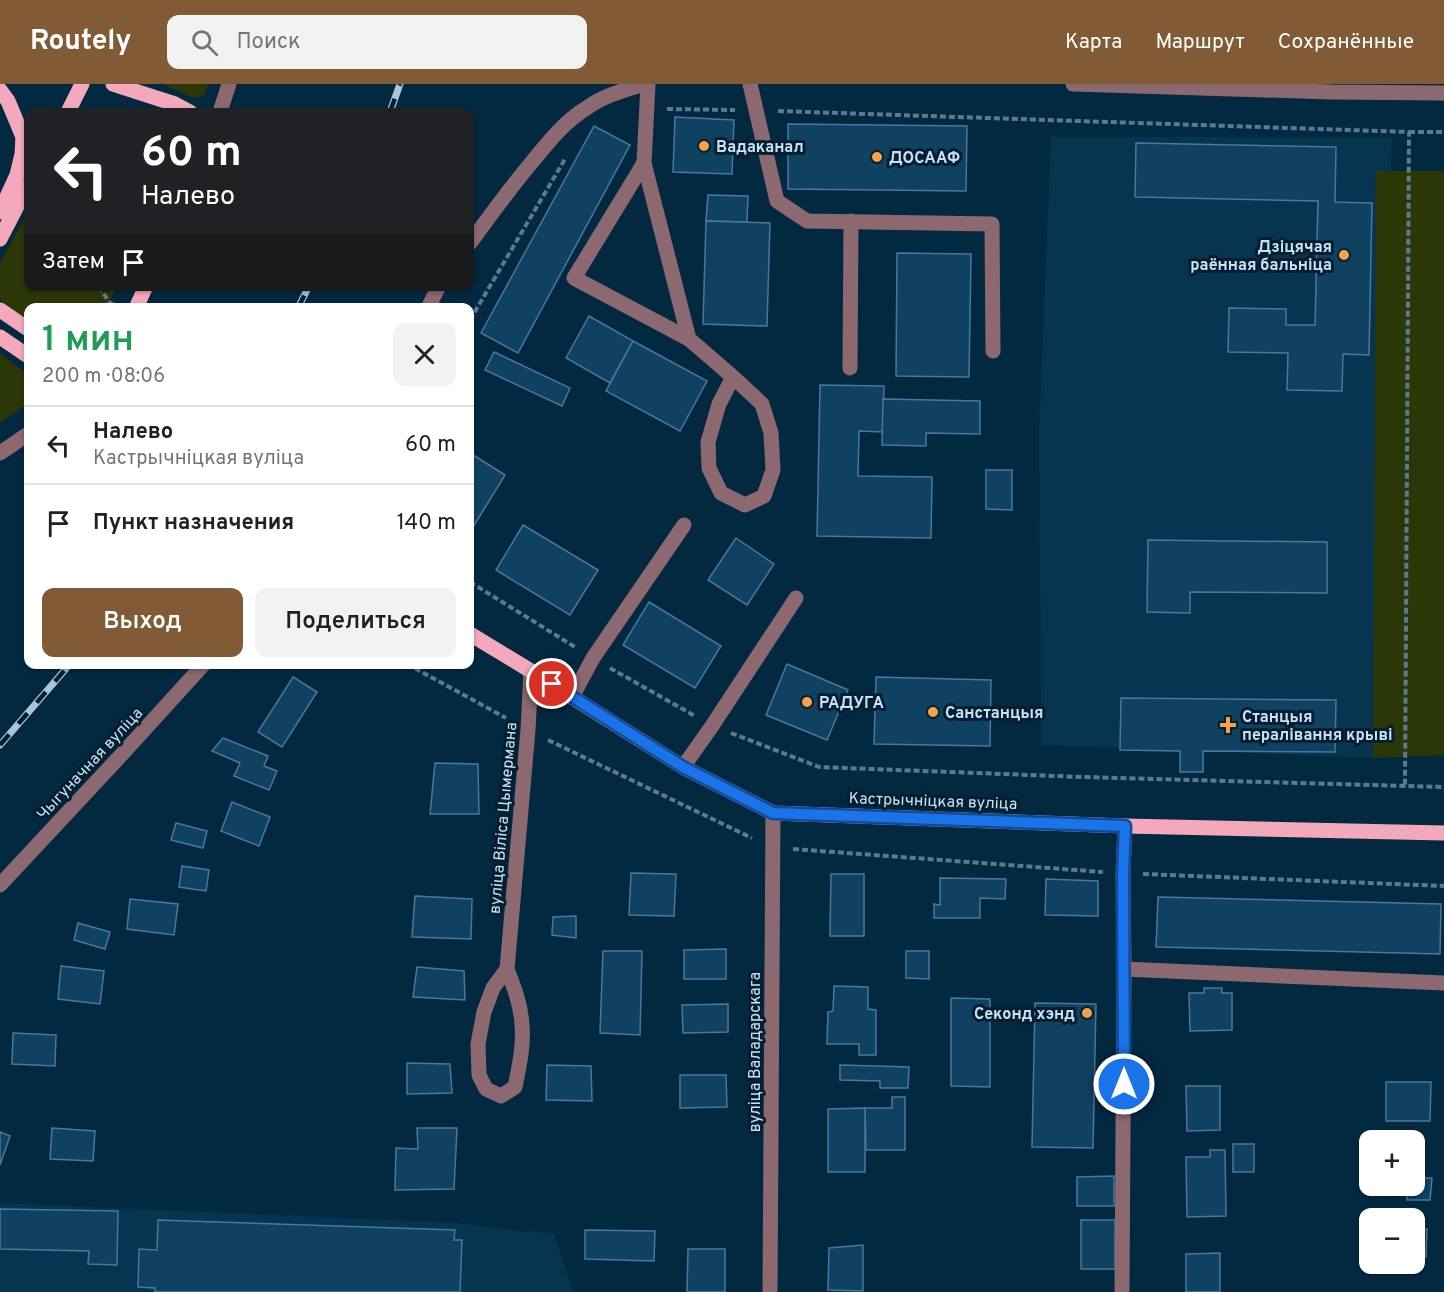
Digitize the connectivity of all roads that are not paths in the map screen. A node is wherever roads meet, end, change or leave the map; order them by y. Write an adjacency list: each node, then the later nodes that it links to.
1 (82, 84): 11 (main road)
2 (113, 84): 12 (main road)
3 (229, 84): 13 (street)
4 (646, 84): 7 (street); 14 (street)
5 (750, 84): 17 (street)
6 (1073, 84): 8 (street)
7 (615, 88): 18 (street)
8 (1331, 88): 10 (street)
9 (0, 90): 16 (main road)
10 (1444, 93)
11 (70, 108)
12 (182, 108)
13 (221, 108)
14 (644, 163): 23 (street); 23 (street)
15 (24, 193): 19 (main road)
16 (0, 212)
17 (851, 221): 24 (street); 26 (street)
18 (474, 238)
19 (0, 239)
20 (0, 310): 21 (main road)
21 (24, 326)
22 (0, 337): 25 (main road)
23 (689, 339): 27 (street)
24 (993, 351)
25 (24, 353)
26 (850, 368)
27 (734, 377): 27 (street)
28 (24, 437): 29 (street)
29 (0, 453)
30 (684, 525): 35 (street)
31 (796, 598): 36 (street)
32 (474, 636): 34 (main road, Кастрычніцкая вуліца)
33 (199, 669): 40 (street, Чыгуначная вуліца)
34 (531, 671): 35 (main road, Кастрычніцкая вуліца); 41 (street, вуліца Віліса Цымермана)
35 (572, 697): 36 (main road, Кастрычніцкая вуліца)
36 (683, 767): 37 (main road, Кастрычніцкая вуліца)
37 (773, 813): 38 (main road, Кастрычніцкая вуліца); 44 (street, вуліца Валадарскага)
38 (1125, 826): 39 (main road, Кастрычніцкая вуліца); 42 (street)
39 (1444, 833)
40 (0, 885)
41 (507, 969): 41 (street)
42 (1124, 969): 43 (street); 45 (street)
43 (1444, 982)
44 (770, 1292)
45 (1122, 1292)

